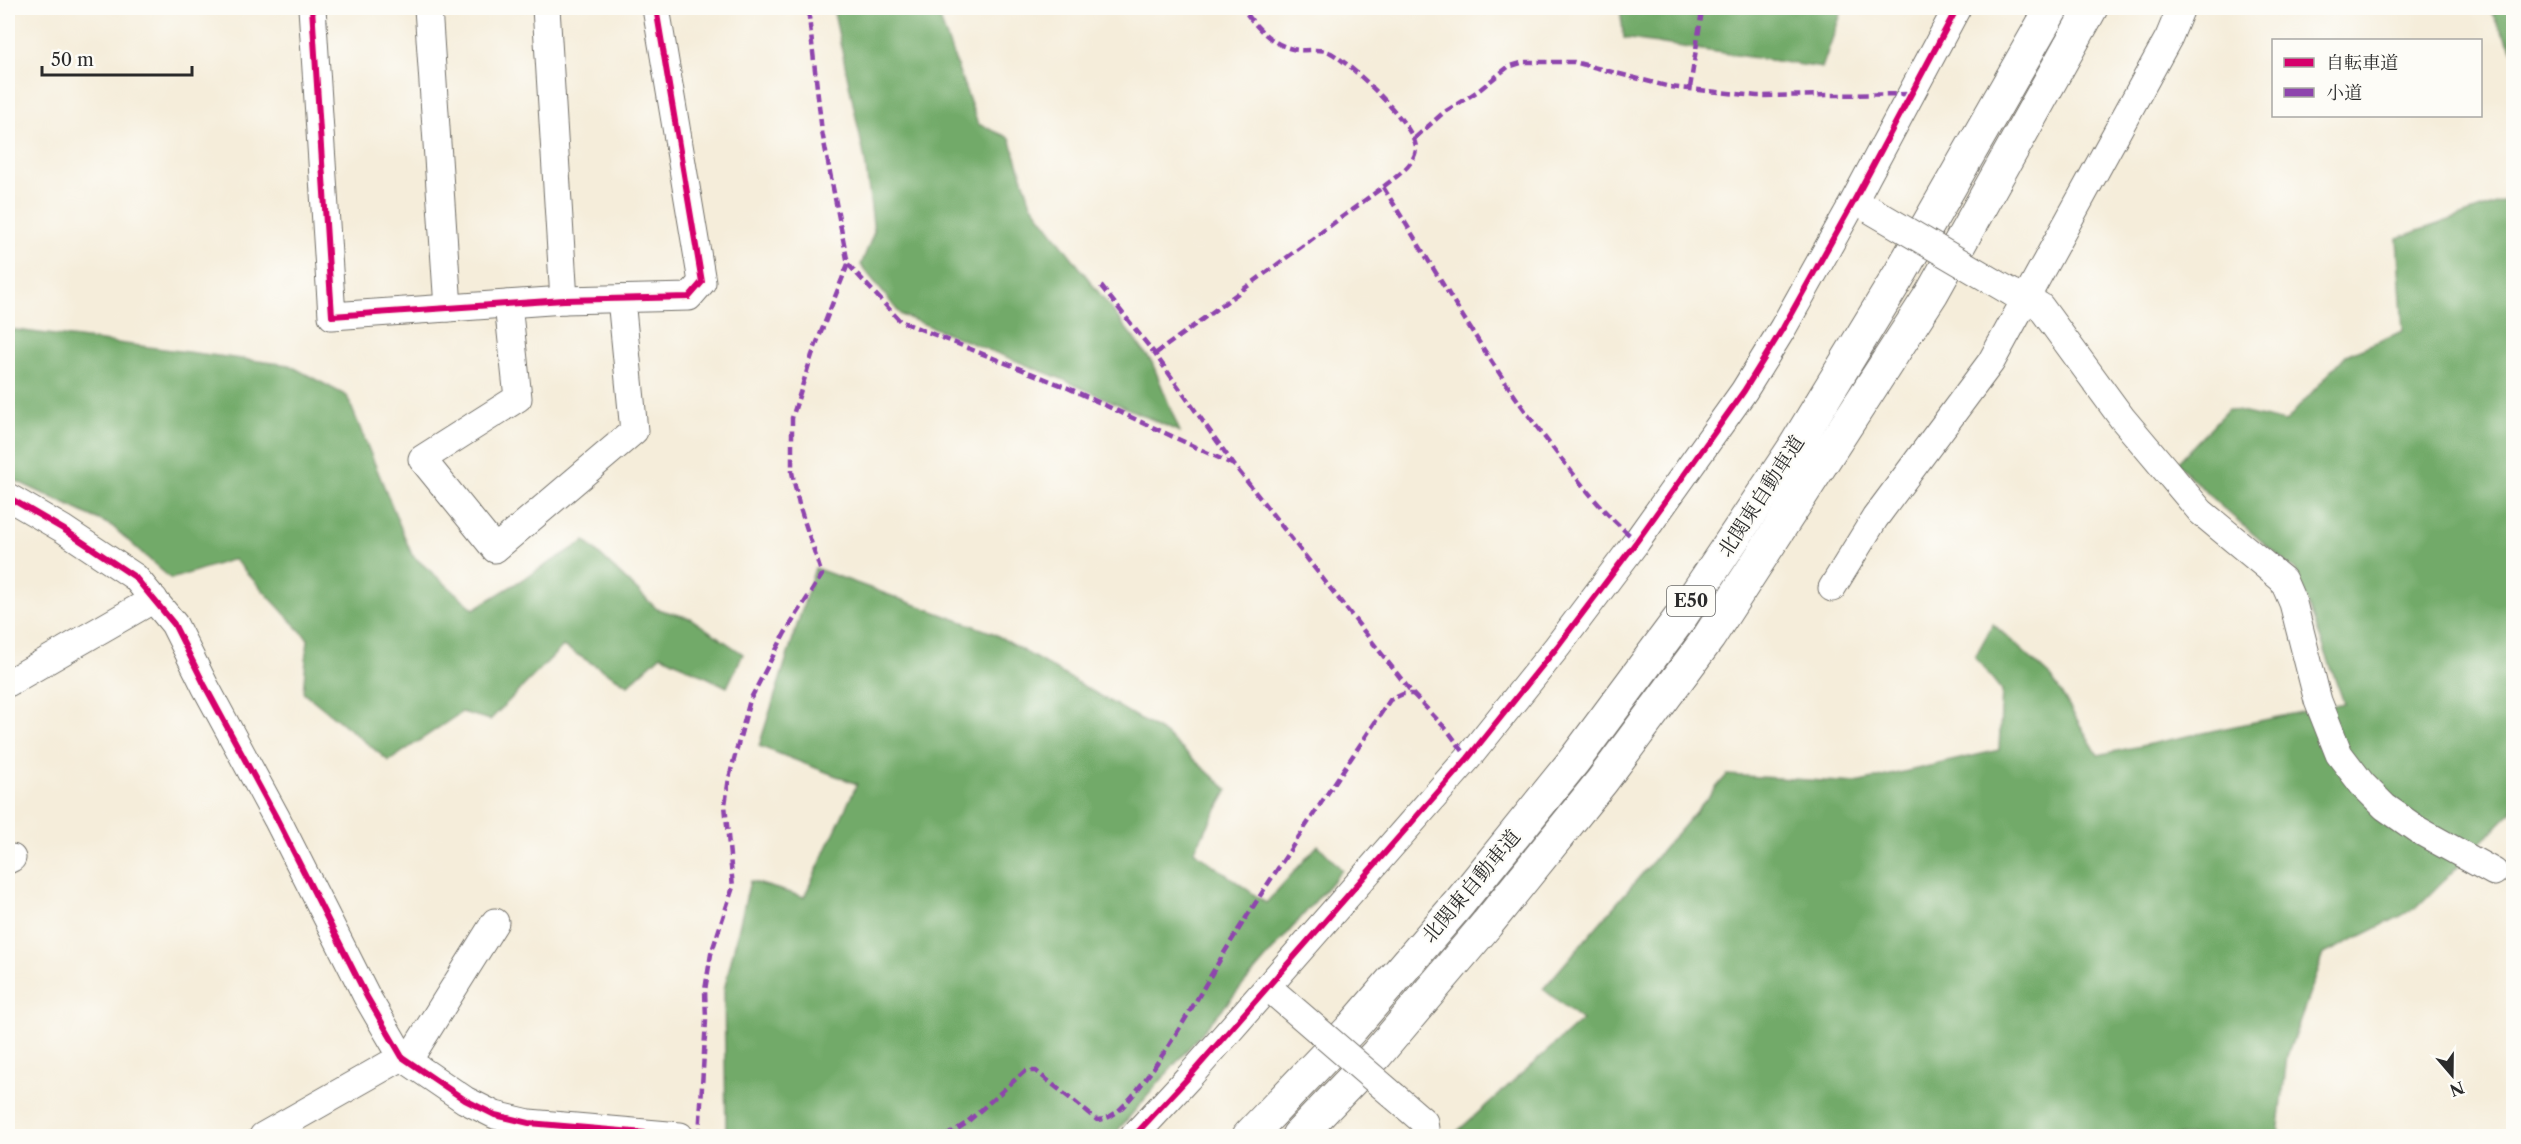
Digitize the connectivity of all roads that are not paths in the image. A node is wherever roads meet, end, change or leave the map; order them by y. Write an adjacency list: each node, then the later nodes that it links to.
1 (312, 8): 14 (street)
2 (428, 8): 14 (street)
3 (546, 8): 12 (street)
4 (656, 8): 11 (street)
5 (1957, 8): 9 (street)
6 (2052, 8): 26 (highway, 北関東自動車道 / E50)
7 (2091, 8): 27 (highway, 北関東自動車道 / E50)
8 (2181, 8): 10 (street)
9 (1862, 205): 10 (street, bridge); 21 (street)
10 (2018, 295): 16 (street); 19 (street)
11 (621, 299): 12 (street); 13 (street)
12 (564, 300): 13 (street)
13 (508, 304): 14 (street)
14 (448, 308)
15 (8, 497): 17 (street)
16 (1832, 588)
17 (154, 599): 18 (street); 22 (street)
18 (8, 683)
19 (2494, 872)
20 (495, 922): 22 (street)
21 (1272, 991): 25 (street); 28 (street, bridge)
22 (405, 1059): 23 (street); 24 (street)
23 (263, 1137)
24 (680, 1137)
25 (1134, 1137)
26 (1249, 1137)
27 (1298, 1137)
28 (1426, 1137)

